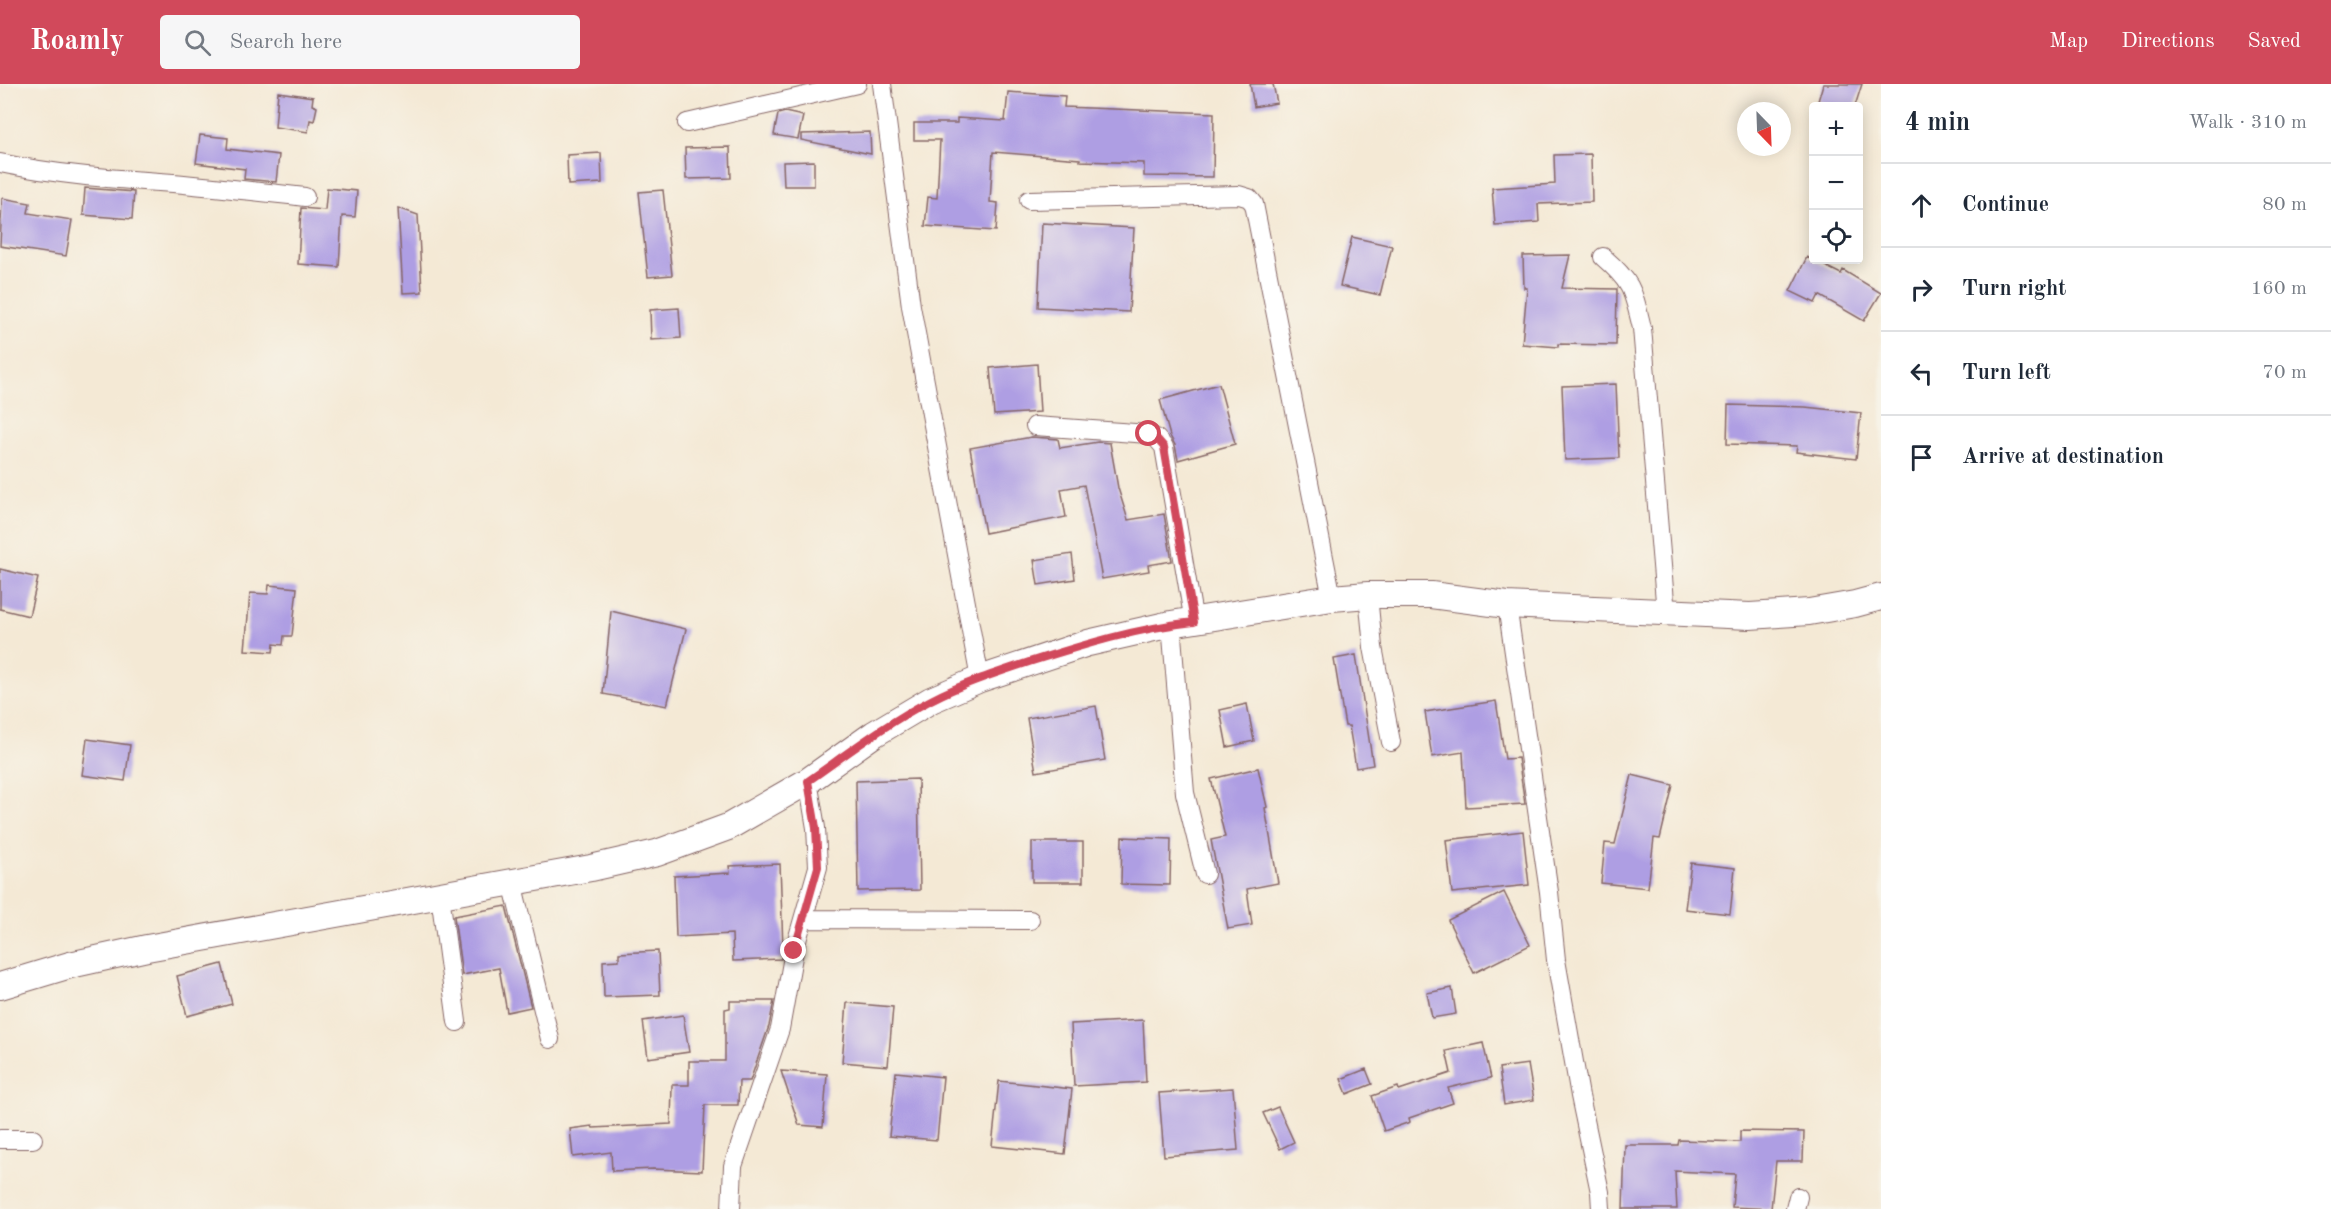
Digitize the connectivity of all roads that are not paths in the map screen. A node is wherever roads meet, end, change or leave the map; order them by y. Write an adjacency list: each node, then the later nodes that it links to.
1 (856, 84): 3 (street)
2 (882, 84): 15 (street)
3 (687, 123)
4 (0, 163): 5 (street)
5 (305, 197)
6 (1029, 200): 11 (street)
7 (1603, 257): 13 (street)
8 (1035, 426): 14 (street)
9 (1368, 595): 11 (street); 12 (street); 16 (street)
10 (1881, 597): 13 (street)
11 (1332, 598): 14 (street)
12 (1507, 604): 13 (street); 29 (street)
13 (1666, 613)
14 (1182, 623): 15 (street); 18 (street)
15 (980, 679): 17 (street)
16 (1391, 742)
17 (808, 781): 19 (street); 21 (street)
18 (1205, 874)
19 (512, 882): 20 (street); 25 (street)
20 (440, 895): 23 (street); 24 (street)
21 (803, 919): 22 (street); 28 (street)
22 (1030, 920)
23 (0, 986)
24 (458, 1022)
25 (550, 1039)
26 (0, 1139): 27 (street)
27 (33, 1139)
28 (731, 1209)
29 (1601, 1209)

